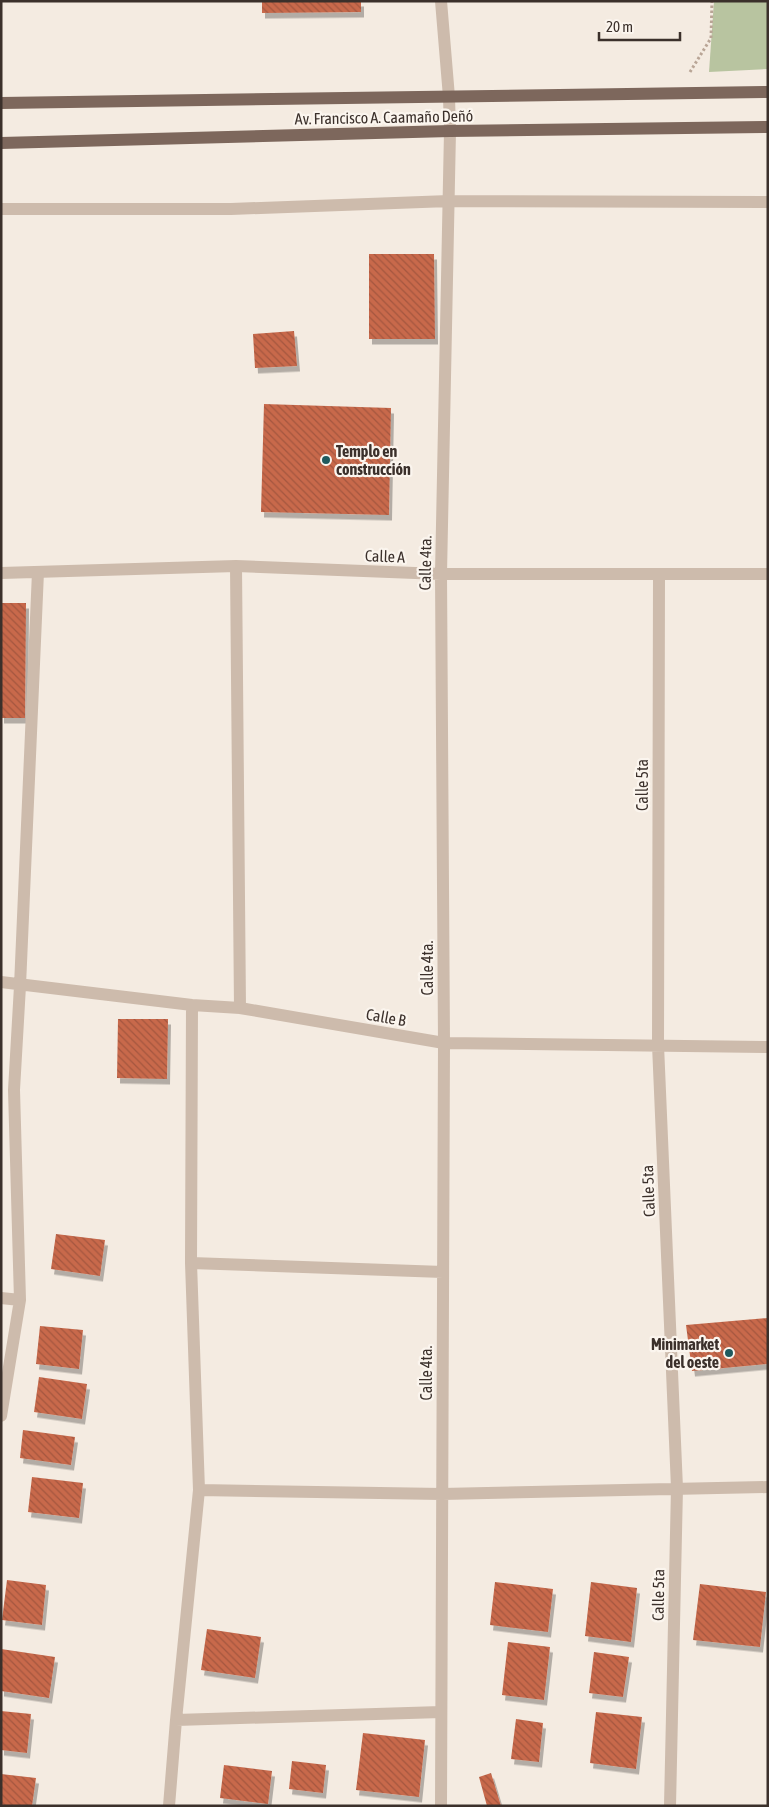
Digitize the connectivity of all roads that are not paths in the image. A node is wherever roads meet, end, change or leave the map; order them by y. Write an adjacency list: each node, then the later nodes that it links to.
1 (441, 1): 3 (street, Calle 4ta.)
2 (768, 92): 3 (main road, Av. Francisco A. Caamaño Deñó)
3 (449, 97): 4 (main road, Av. Francisco A. Caamaño Deñó); 6 (street, Calle 4ta.)
4 (1, 104)
5 (768, 127): 6 (main road, Av. Francisco A. Caamaño Deñó)
6 (450, 131): 7 (main road, Av. Francisco A. Caamaño Deñó); 8 (street, Calle 4ta.)
7 (1, 143)
8 (449, 201): 9 (street); 10 (street); 14 (street, Calle 4ta.)
9 (768, 202)
10 (1, 209)
11 (236, 566): 12 (street, Calle A); 14 (street, Calle A); 20 (street)
12 (38, 572): 13 (street, Calle A); 18 (street)
13 (1, 573)
14 (441, 574): 16 (street, Calle A); 21 (street, Calle 4ta.)
15 (768, 574): 16 (street, Calle A)
16 (658, 575): 22 (street, Calle 5ta)
17 (1, 982): 18 (street, Calle B)
18 (20, 986): 19 (street, Calle B); 24 (street)
19 (192, 1005): 20 (street, Calle B); 25 (street)
20 (240, 1008): 21 (street, Calle B)
21 (444, 1043): 22 (street, Calle B); 26 (street, Calle 4ta.)
22 (658, 1045): 23 (street, Calle B); 30 (street, Calle 5ta)
23 (768, 1047)
24 (7, 1090): 28 (street)
25 (191, 1263): 26 (street); 32 (street)
26 (443, 1272): 33 (street, Calle 4ta.)
27 (1, 1298): 28 (street)
28 (20, 1300): 29 (street)
29 (1, 1416)
30 (677, 1488): 31 (street); 33 (street); 38 (street, Calle 5ta)
31 (768, 1488)
32 (198, 1490): 33 (street); 35 (street)
33 (442, 1494): 34 (street, Calle 4ta.)
34 (441, 1712): 35 (street); 37 (street, Calle 4ta.)
35 (176, 1720): 36 (street)
36 (169, 1806)
37 (441, 1806)
38 (670, 1806)

